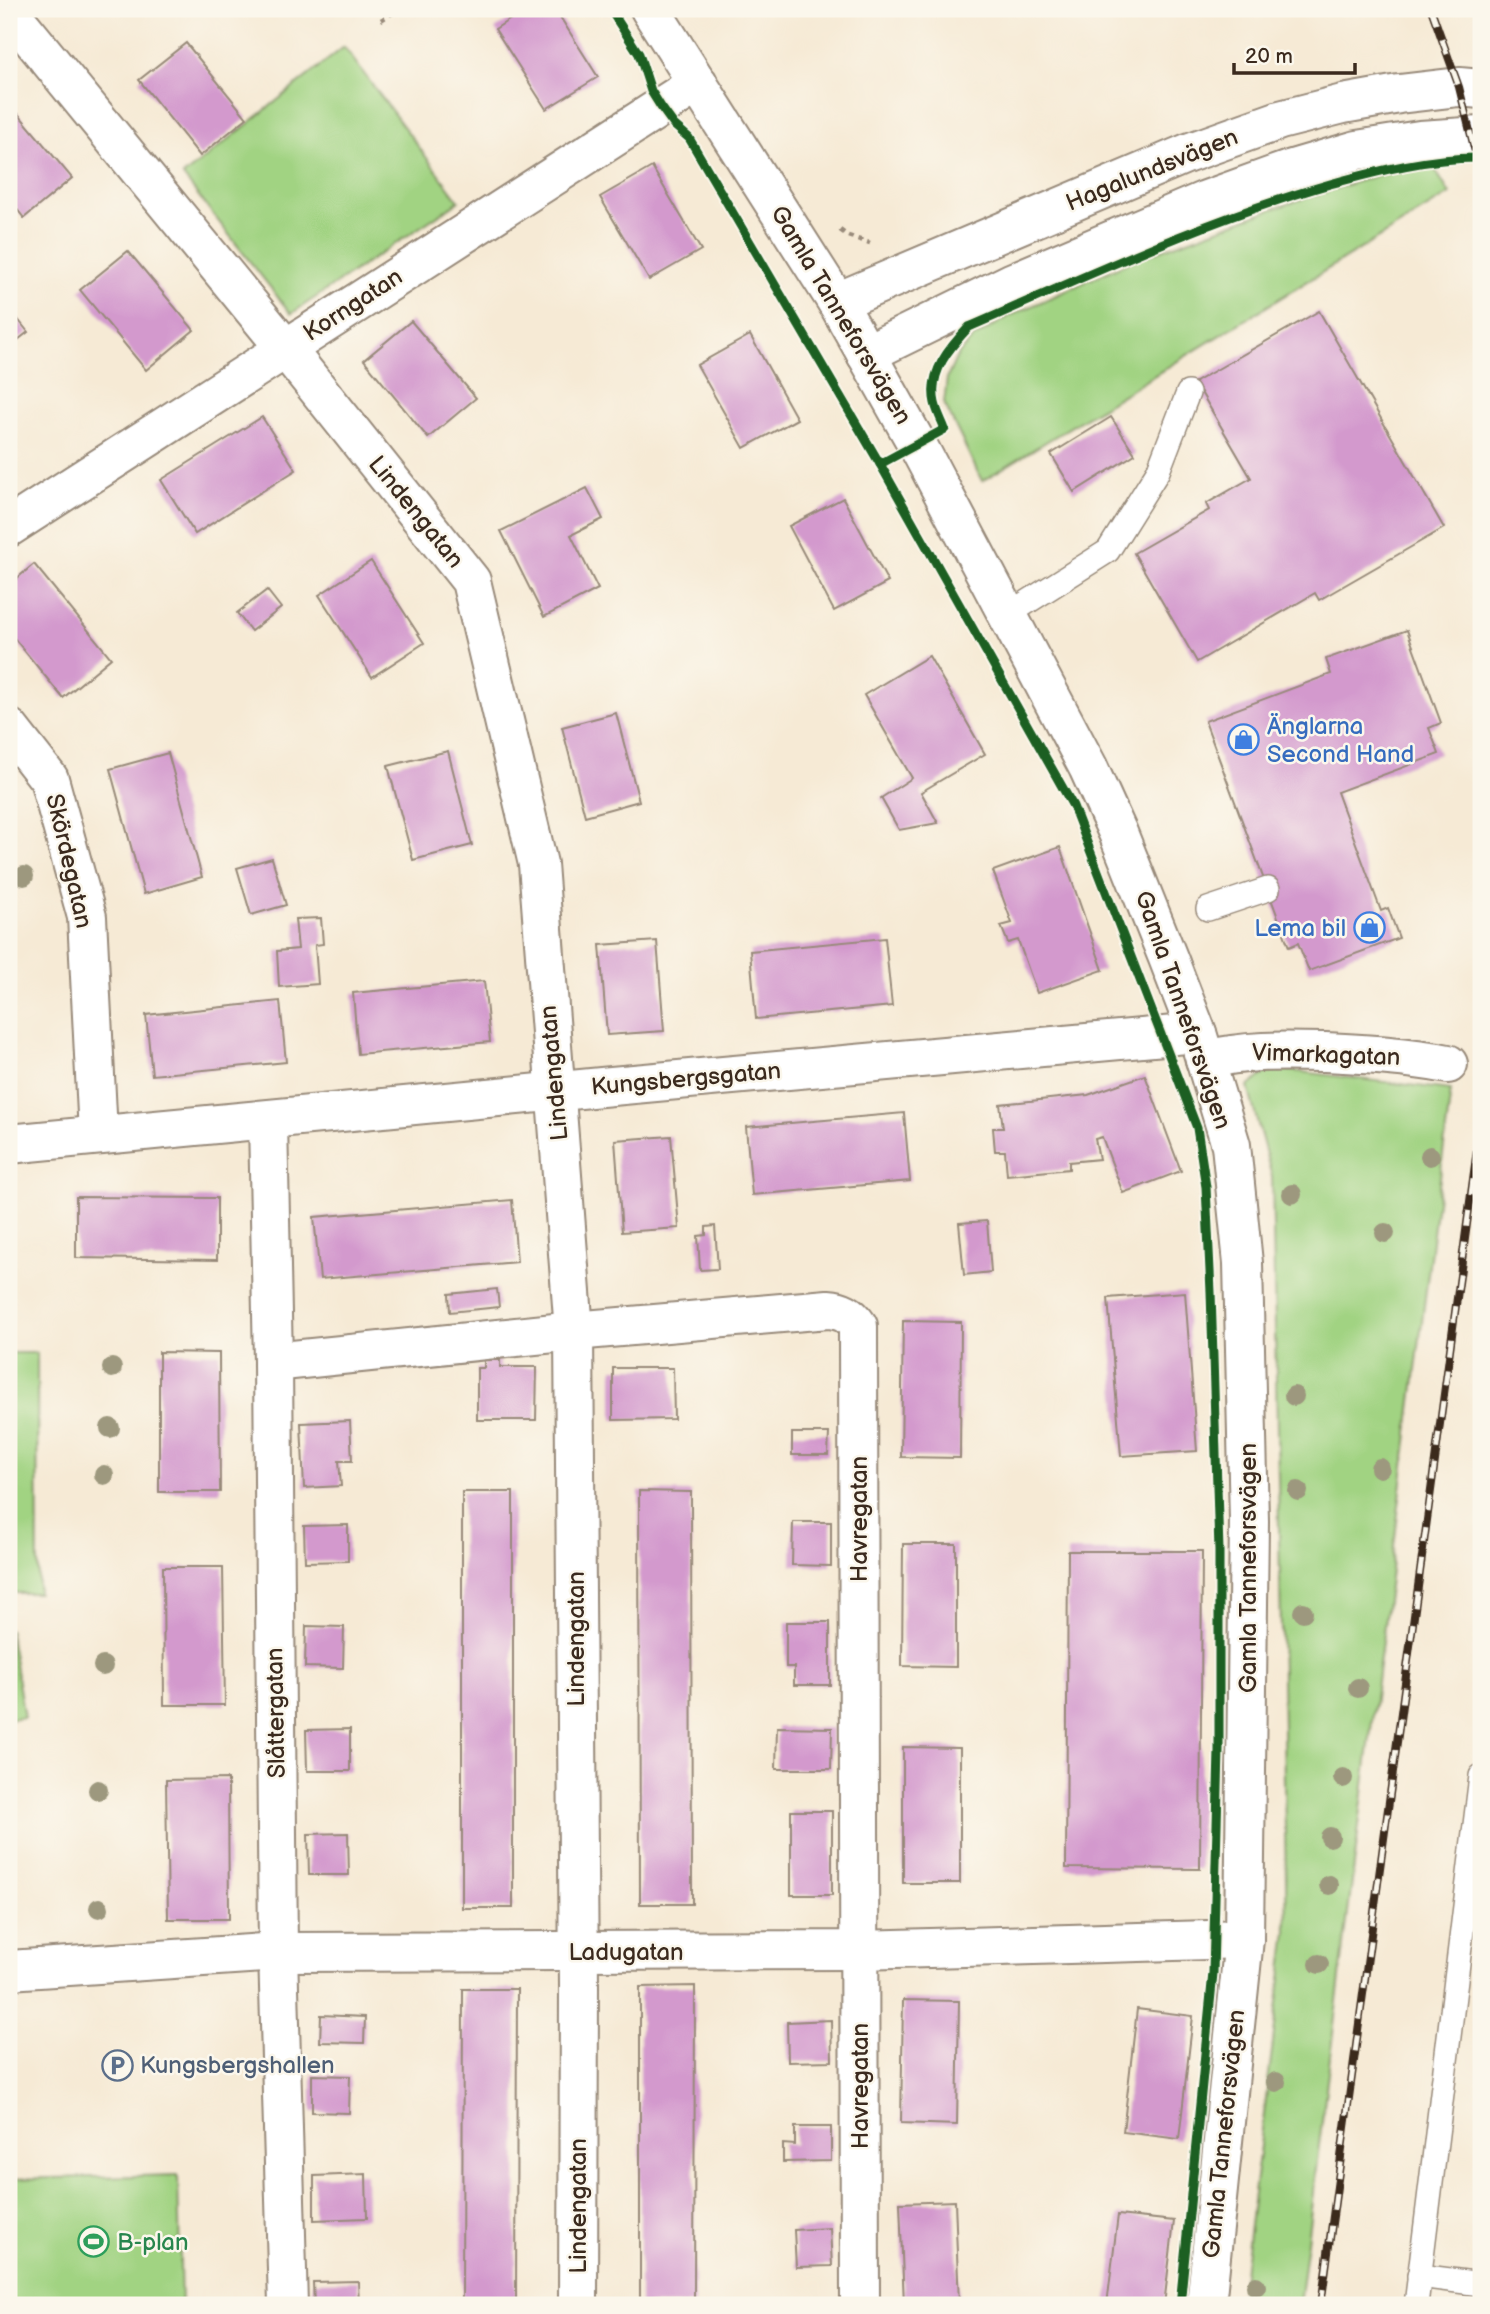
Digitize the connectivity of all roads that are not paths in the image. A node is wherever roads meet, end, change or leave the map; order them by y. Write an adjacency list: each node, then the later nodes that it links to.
1 (650, 9): 3 (street, Gamla Tanneforsvägen)
2 (9, 11): 7 (street, Lindengatan)
3 (698, 83): 6 (street, Gamla Tanneforsvägen); 7 (street, Korngatan)
4 (1481, 89): 6 (street, Hagalundsvägen)
5 (1481, 136): 8 (street, Hagalundsvägen)
6 (837, 302): 8 (street, Gamla Tanneforsvägen)
7 (285, 348): 10 (street, Korngatan); 17 (street, Lindengatan)
8 (866, 354): 11 (street, Gamla Tanneforsvägen)
9 (1188, 393): 11 (lane)
10 (9, 527)
11 (1007, 615): 15 (street, Gamla Tanneforsvägen)
12 (9, 728): 19 (street, Skördegatan)
13 (1268, 889): 14 (lane)
14 (1208, 909)
15 (1201, 1047): 16 (street, Vimarkagatan); 17 (street, Kungsbergsgatan); 24 (street, Gamla Tanneforsvägen)
16 (1448, 1064)
17 (555, 1091): 18 (street, Kungsbergsgatan); 21 (street, Lindengatan)
18 (268, 1121): 19 (street, Kungsbergsgatan); 22 (street, Slåttergatan)
19 (98, 1134): 20 (street, Kungsbergsgatan)
20 (9, 1144)
21 (574, 1331): 22 (street, Havregatan); 25 (street, Havregatan); 27 (street, Lindengatan)
22 (273, 1362): 26 (street, Slåttergatan)
23 (1481, 1776): 29 (lane)
24 (1244, 1939): 25 (street, Ladugatan); 34 (street, Gamla Tanneforsvägen)
25 (860, 1950): 27 (street, Ladugatan); 33 (street, Havregatan)
26 (278, 1952): 27 (street, Ladugatan); 28 (street, Ladugatan); 31 (street, Slåttergatan)
27 (578, 1952): 32 (street, Lindengatan)
28 (9, 1970)
29 (1419, 2276): 30 (lane); 35 (lane)
30 (1481, 2284)
31 (288, 2305)
32 (578, 2305)
33 (860, 2305)
34 (1206, 2305)
35 (1416, 2305)

